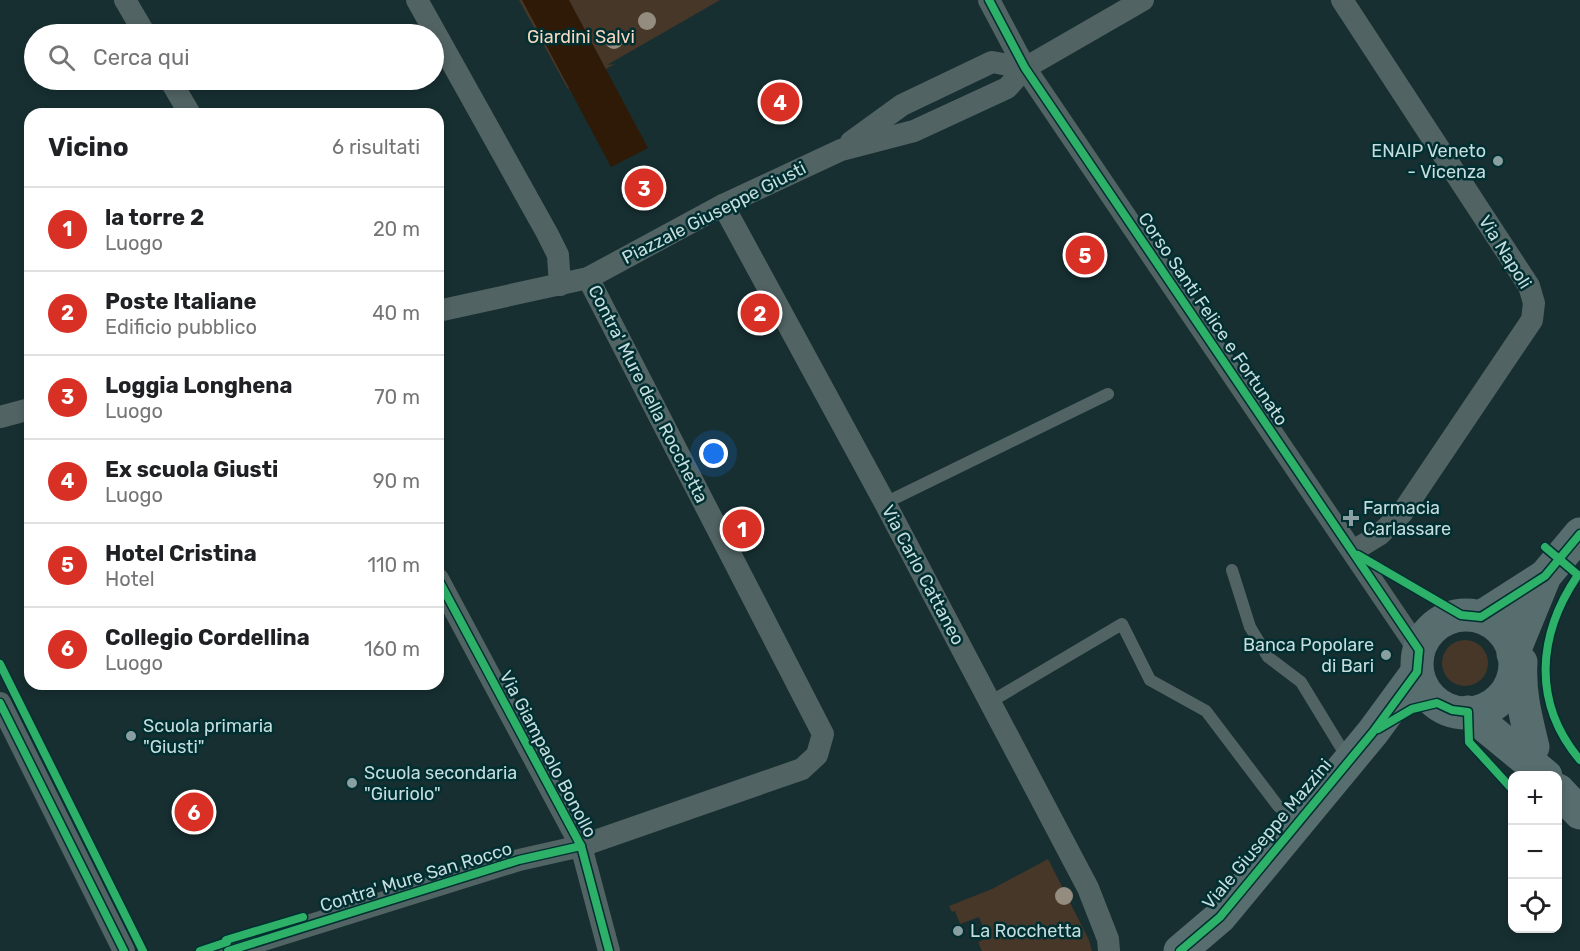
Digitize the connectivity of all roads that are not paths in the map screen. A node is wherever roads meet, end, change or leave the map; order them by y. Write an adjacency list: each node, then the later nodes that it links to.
1 (125, 0): 6 (street)
2 (417, 0): 7 (street)
3 (988, 0): 9 (street, Corso Santi Felice e Fortunato)
4 (1143, 0): 9 (street)
5 (1342, 0): 22 (street, Via Napoli)
6 (139, 24)
7 (430, 24)
8 (444, 48): 15 (street)
9 (1025, 68): 12 (street, Piazzale Giuseppe Giusti); 12 (street, Piazzale Giuseppe Giusti); 22 (street, Corso Santi Felice e Fortunato)
10 (176, 90): 11 (street)
11 (186, 108)
12 (841, 150): 13 (street, Piazzale Giuseppe Giusti)
13 (723, 205): 14 (street, Piazzale Giuseppe Giusti); 20 (street, Via Carlo Cattaneo)
14 (588, 278): 15 (street, Piazzale Giuseppe Giusti); 34 (street, Contra' Mure della Rocchetta)
15 (560, 285): 16 (street, Piazzale Giuseppe Giusti)
16 (444, 310)
17 (1108, 394): 20 (lane)
18 (24, 411): 19 (street)
19 (0, 417)
20 (885, 503): 30 (street, Via Carlo Cattaneo)
21 (1580, 534): 24 (main road)
22 (1353, 551): 28 (street, Corso Santi Felice e Fortunato)
23 (1232, 570): 35 (lane)
24 (1545, 576): 26 (main road); 27 (main road)
25 (444, 590): 40 (street, Via Giampaolo Bonollo)
26 (1481, 617): 27 (main road); 28 (main road)
27 (1518, 642): 29 (main road); 36 (main road)
28 (1418, 661): 32 (main road); 33 (main road, Viale Giuseppe Mazzini)
29 (1503, 695): 32 (main road); 36 (main road)
30 (990, 702): 39 (lane); 45 (street, Via Carlo Cattaneo)
31 (0, 703): 42 (street)
32 (1452, 708): 33 (main road, Viale Giuseppe Mazzini); 36 (main road)
33 (1373, 732): 35 (main road, Viale Giuseppe Mazzini)
34 (823, 735): 40 (street, Contra' Mure San Rocco)
35 (1351, 756): 39 (main road, Viale Giuseppe Mazzini)
36 (1545, 771)
37 (1562, 791): 38 (main road)
38 (1580, 813)
39 (1298, 822): 41 (main road, Viale Giuseppe Mazzini)
40 (581, 846): 43 (street, Contra' Mure San Rocco); 44 (street, Via Giampaolo Bonollo)
41 (1220, 917): 46 (main road, Viale Giuseppe Mazzini); 47 (main road, Viale Giuseppe Mazzini)
42 (124, 951)
43 (228, 951)
44 (609, 951)
45 (1109, 951)
46 (1180, 951)
47 (1209, 951)

